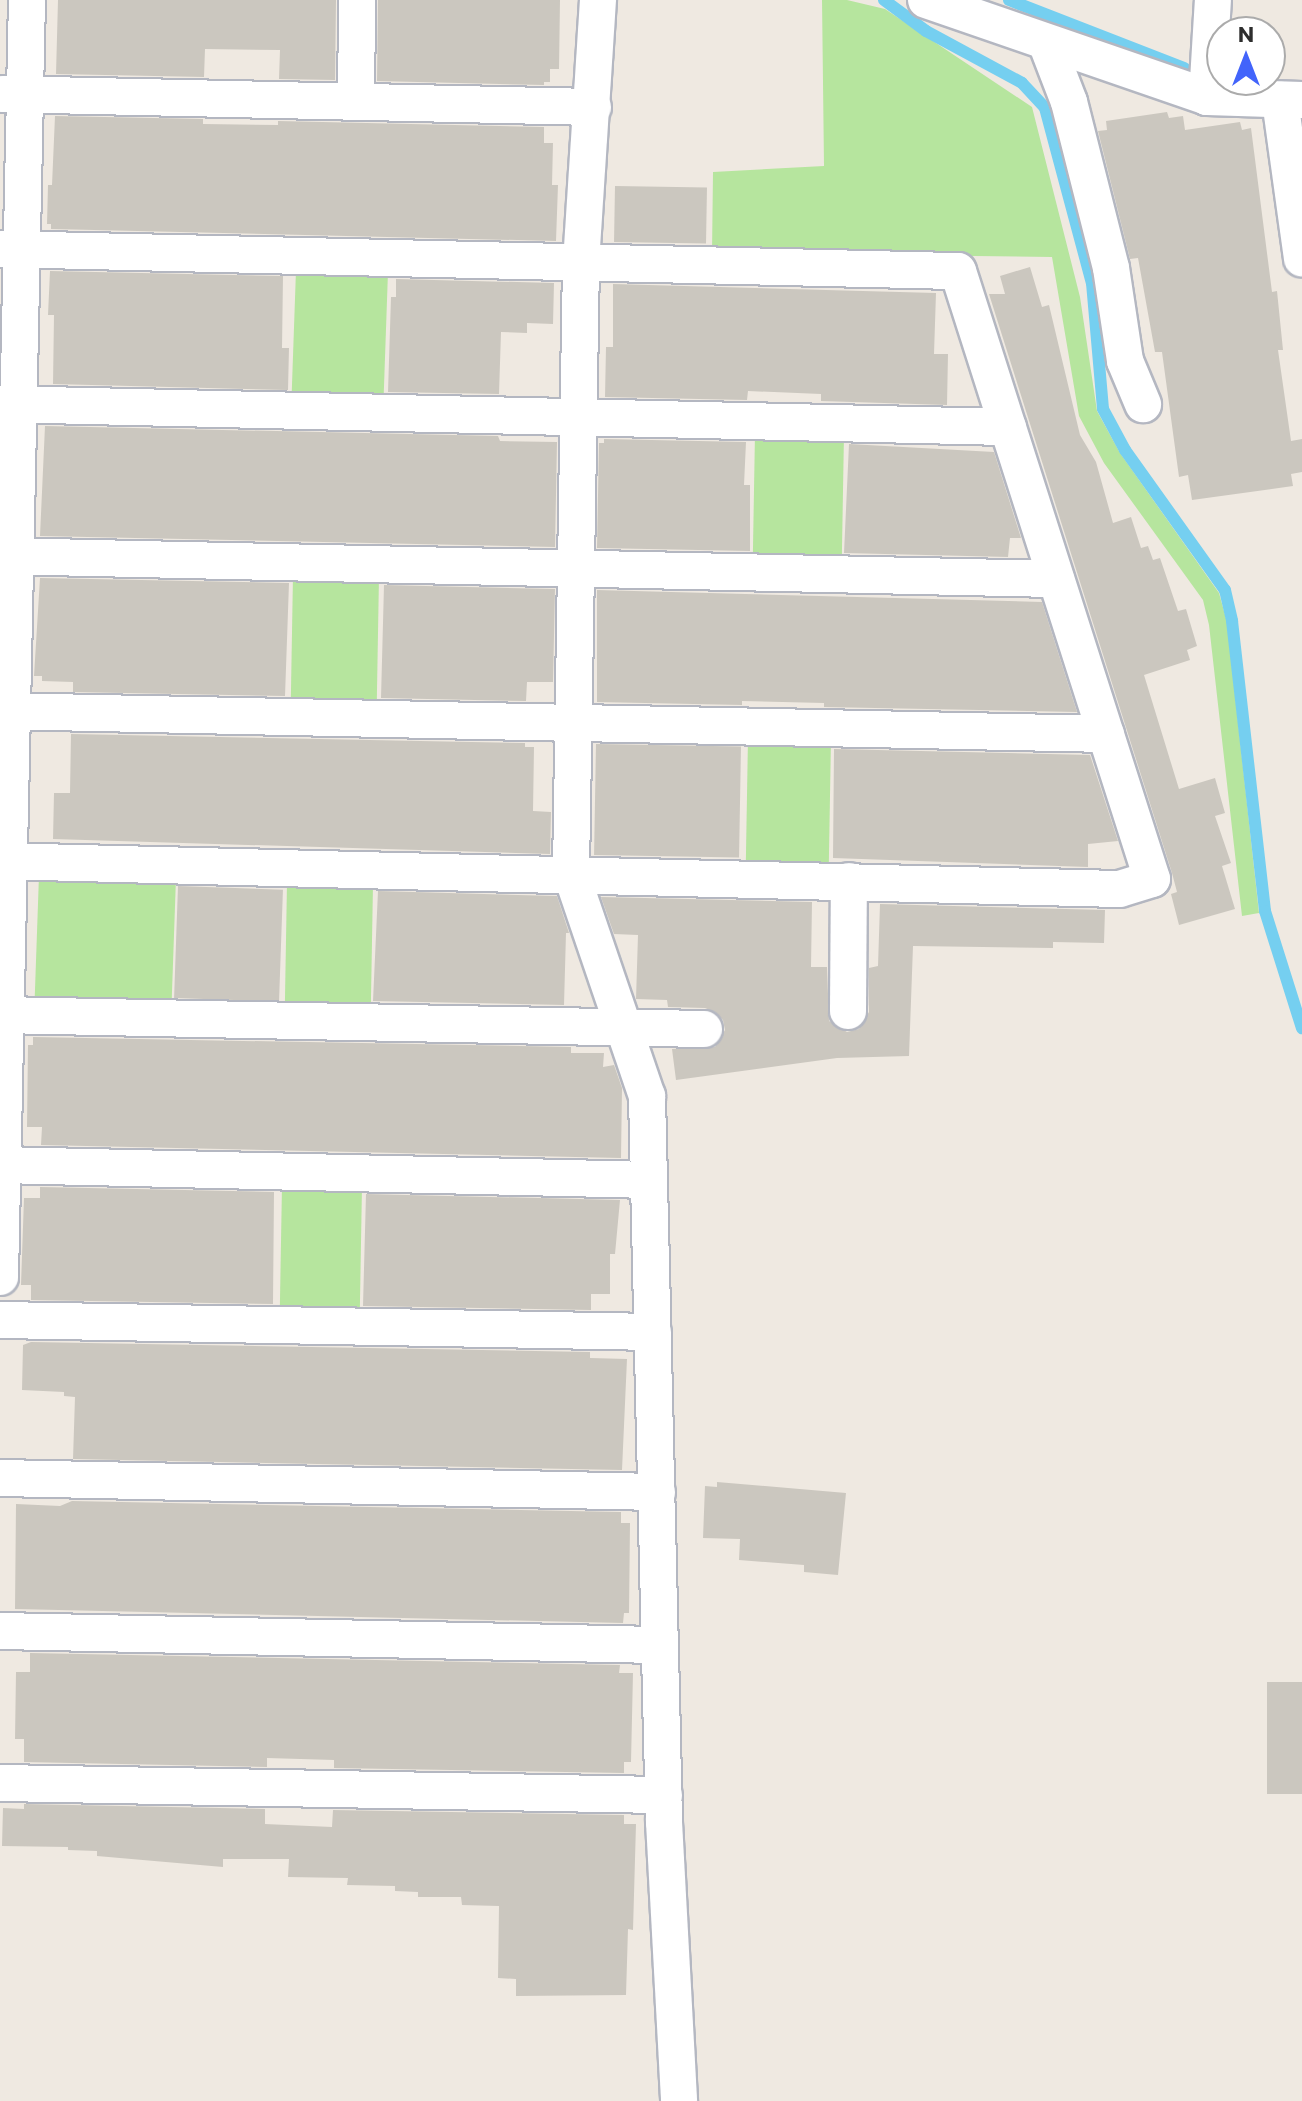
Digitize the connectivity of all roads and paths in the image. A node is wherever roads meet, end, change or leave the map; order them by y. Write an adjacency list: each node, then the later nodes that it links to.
1 (27, 0): 7 (street)
2 (357, 0): 10 (street)
3 (598, 0): 11 (street)
4 (926, 0): 6 (street)
5 (1213, 0): 8 (street)
6 (1046, 42): 8 (street); 16 (street)
7 (12, 95): 10 (street); 12 (street)
8 (1207, 97): 9 (street)
9 (1291, 100): 13 (street)
10 (356, 102): 11 (street)
11 (593, 107): 14 (street)
12 (11, 249): 14 (street); 15 (street)
13 (1302, 258)
14 (581, 262): 17 (street); 18 (street)
15 (9, 404): 17 (street); 19 (street)
16 (1143, 404)
17 (578, 417): 18 (street); 20 (street)
18 (1008, 427): 21 (street)
19 (8, 556): 20 (street); 22 (street)
20 (576, 569): 21 (street); 23 (street)
21 (1056, 579): 24 (street)
22 (6, 711): 23 (street); 25 (street)
23 (573, 723): 24 (street); 26 (street)
24 (1106, 734): 27 (street)
25 (4, 861): 26 (street); 29 (street)
26 (571, 873): 27 (street); 30 (street)
27 (849, 881): 28 (street)
28 (848, 1011)
29 (3, 1015): 30 (street); 32 (street)
30 (623, 1027): 31 (street); 33 (street)
31 (704, 1029)
32 (1, 1165): 33 (street); 34 (street)
33 (649, 1180): 36 (street)
34 (0, 1277)
35 (0, 1320): 36 (street)
36 (653, 1332): 38 (street)
37 (0, 1478): 38 (street)
38 (657, 1492): 40 (street)
39 (0, 1631): 40 (street)
40 (660, 1645): 42 (street)
41 (0, 1783): 42 (street)
42 (664, 1795): 43 (street)
43 (679, 2101)

